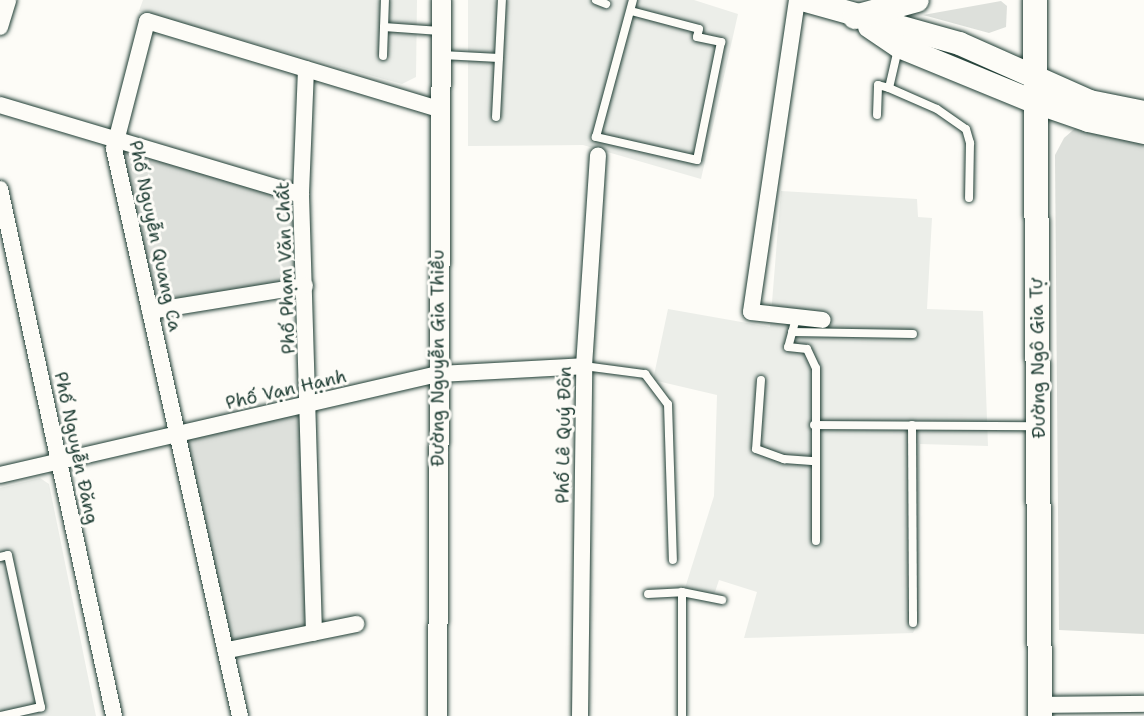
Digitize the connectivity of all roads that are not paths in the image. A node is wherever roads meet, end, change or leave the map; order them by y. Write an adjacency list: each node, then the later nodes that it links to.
1 (8, 0): 13 (street)
2 (385, 0): 14 (lane)
3 (441, 0): 15 (street, Đường Nguyễn Gia Thiều)
4 (502, 0): 19 (lane)
5 (596, 0): 10 (lane)
6 (634, 0): 11 (lane)
7 (1035, 0): 22 (main road, Đường Ngô Gia Tự)
8 (808, 1): 12 (main road); 37 (street)
9 (908, 1): 12 (main road)
10 (606, 4)
11 (631, 11): 11 (lane)
12 (855, 17): 16 (main road); 22 (main road)
13 (0, 27)
14 (384, 27): 15 (lane); 18 (lane)
15 (440, 31): 17 (street, Đường Nguyễn Gia Thiều)
16 (899, 46): 21 (lane); 22 (main road)
17 (440, 55): 19 (lane); 24 (street, Đường Nguyễn Gia Thiều)
18 (383, 57)
19 (499, 58): 27 (lane)
20 (306, 69): 24 (street, Phố Nguyễn Quang Ca); 29 (street, Phố Nguyễn Quang Ca); 32 (street, Phố Phạm Văn Chất)
21 (889, 88): 26 (lane); 33 (lane)
22 (1033, 90): 25 (main road); 28 (main road); 45 (main road, Đường Ngô Gia Tự)
23 (0, 105): 29 (street)
24 (439, 109): 40 (street, Đường Nguyễn Gia Thiều)
25 (1144, 112)
26 (877, 116)
27 (496, 117)
28 (1144, 132)
29 (114, 137): 32 (street); 35 (street, Phố Nguyễn Quang Ca)
30 (598, 155): 39 (street, Phố Lê Quý Đôn)
31 (0, 189): 47 (street, Phố Nguyễn Đăng)
32 (302, 195): 34 (street, Phố Phạm Văn Chất)
33 (969, 198)
34 (305, 286): 35 (street); 42 (street, Phố Phạm Văn Chất)
35 (150, 311): 46 (street, Phố Nguyễn Quang Ca)
36 (823, 320): 37 (street)
37 (794, 325): 38 (lane); 43 (lane)
38 (913, 334)
39 (584, 366): 40 (street, Phố Vạn Hạnh); 52 (lane); 67 (street, Phố Lê Quý Đôn)
40 (438, 374): 42 (street, Phố Vạn Hạnh); 66 (street, Đường Nguyễn Gia Thiều)
41 (761, 380): 48 (lane)
42 (309, 405): 46 (street, Phố Vạn Hạnh); 58 (street, Phố Phạm Văn Chất)
43 (814, 425): 44 (lane); 48 (lane)
44 (912, 425): 45 (lane); 56 (lane)
45 (1040, 426): 62 (main road, Đường Ngô Gia Tự)
46 (178, 433): 47 (street, Phố Vạn Hạnh); 59 (street, Phố Nguyễn Quang Ca)
47 (59, 461): 49 (street, Phố Vạn Hạnh); 64 (street, Phố Nguyễn Đăng)
48 (815, 461): 50 (lane)
49 (0, 475)
50 (817, 541)
51 (0, 556): 63 (lane)
52 (673, 560)
53 (682, 593): 54 (lane); 55 (lane); 68 (lane)
54 (648, 594)
55 (722, 600)
56 (913, 623)
57 (356, 624): 58 (street)
58 (314, 632): 59 (street)
59 (228, 650): 65 (street, Phố Nguyễn Quang Ca)
60 (1144, 704): 61 (street)
61 (1070, 710): 62 (street)
62 (1040, 711)
63 (1, 716)
64 (114, 716)
65 (240, 716)
66 (437, 716)
67 (580, 716)
68 (682, 716)

